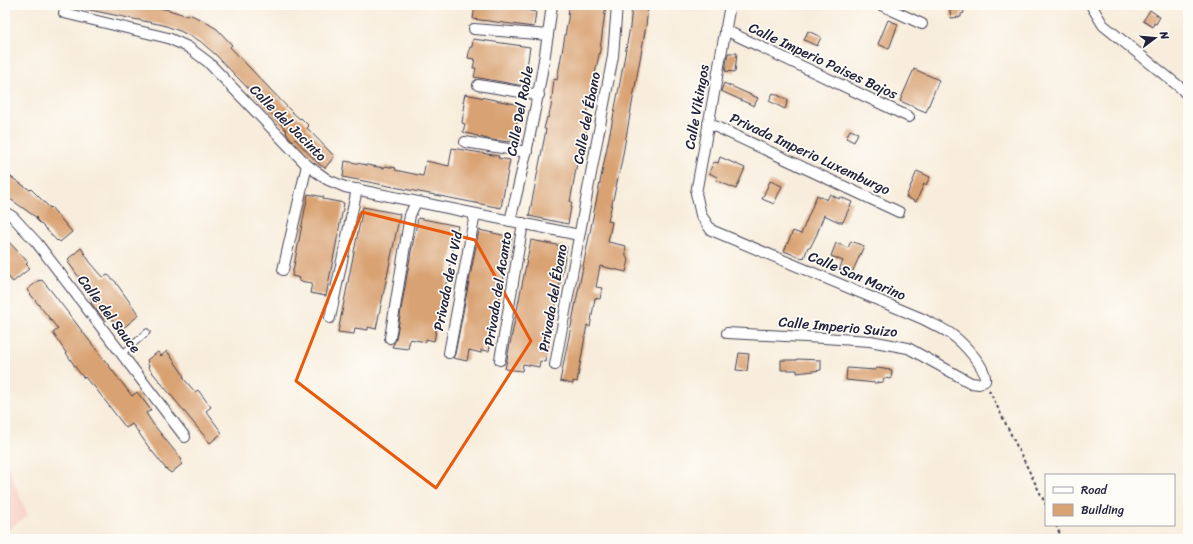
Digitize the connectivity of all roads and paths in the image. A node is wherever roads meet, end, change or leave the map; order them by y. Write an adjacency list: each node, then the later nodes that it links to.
1 (552, 5): 10 (street, Calle Del Roble)
2 (617, 5): 27 (street, Calle del Ébano)
3 (881, 5): 7 (street)
4 (1091, 5): 13 (street)
5 (728, 7): 9 (street, Calle Vikingos)
6 (64, 13): 18 (street, Calle del Jacinto)
7 (922, 24)
8 (474, 29): 10 (street)
9 (725, 30): 14 (street, Calle Imperio Paises Bajos); 15 (street, Calle Vikingos)
10 (548, 35): 12 (street, Calle Del Roble)
11 (478, 85): 12 (street)
12 (539, 95): 17 (street, Calle Del Roble)
13 (1188, 96)
14 (909, 117)
15 (708, 123): 22 (street, Privada Imperio Luxemburgo); 24 (street, Calle Vikingos)
16 (466, 142): 17 (street)
17 (527, 152): 25 (street, Calle Del Roble)
18 (307, 165): 19 (street, Calle del Jacinto); 28 (street)
19 (357, 189): 20 (street, Calle del Jacinto); 29 (street)
20 (416, 202): 23 (street, Calle del Jacinto); 32 (street)
21 (5, 212): 33 (street, Calle del Sauce)
22 (899, 212)
23 (475, 214): 25 (street, Calle del Jacinto); 34 (street, Privada de la Vid)
24 (701, 215): 37 (street, Calle San Marino)
25 (510, 221): 26 (street, Calle del Jacinto)
26 (523, 223): 27 (street, Calle del Jacinto); 35 (street, Privada del Acanto)
27 (579, 235): 36 (street, Privada del Ébano)
28 (283, 270)
29 (330, 318)
30 (147, 332): 33 (lane)
31 (726, 333): 37 (street, Calle Imperio Suizo)
32 (390, 338)
33 (122, 354): 38 (street, Calle del Sauce)
34 (449, 354)
35 (500, 360)
36 (555, 365)
37 (985, 382): 39 (path)
38 (185, 437)
39 (1045, 504)
40 (1056, 526): 41 (path)
41 (1062, 539)

